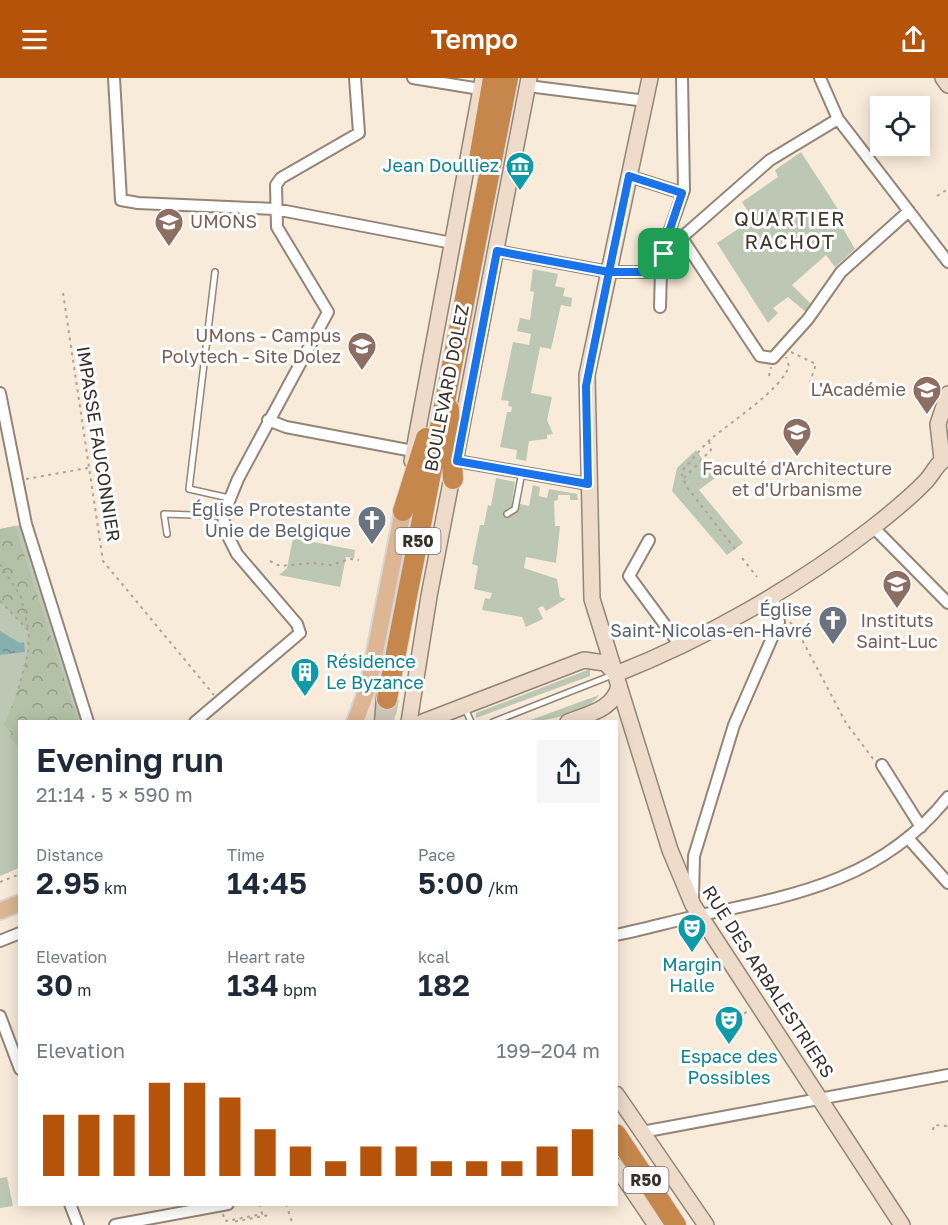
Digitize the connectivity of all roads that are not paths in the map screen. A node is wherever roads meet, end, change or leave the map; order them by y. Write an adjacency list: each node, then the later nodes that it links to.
1 (114, 78): 16 (street)
2 (355, 78): 16 (street)
3 (413, 78): 9 (street)
4 (508, 78): 27 (highway, BOULEVARD DOLEZ / R50)
5 (650, 78): 12 (street, RUE DES ARBALESTRIERS)
6 (682, 78): 15 (street)
7 (820, 78): 13 (street)
8 (943, 78): 11 (street)
9 (485, 82): 19 (street, BOULEVARD DOLEZ); 27 (highway)
10 (528, 82): 12 (street); 20 (street, BOULEVARD DOLEZ)
11 (948, 86)
12 (646, 102): 14 (street, RUE DES ARBALESTRIERS)
13 (838, 119): 17 (street); 18 (street)
14 (629, 176): 15 (street); 25 (street, RUE DES ARBALESTRIERS)
15 (682, 193): 21 (street)
16 (275, 208): 19 (street); 31 (street)
17 (909, 211): 18 (street); 22 (street)
18 (682, 238): 21 (street)
19 (452, 243): 32 (street, BOULEVARD DOLEZ)
20 (497, 251): 25 (street); 34 (street, BOULEVARD DOLEZ)
21 (664, 254): 23 (street)
22 (948, 262)
23 (661, 270): 25 (street); 26 (street)
24 (215, 272): 37 (lane)
25 (609, 272): 36 (street, RUE DES ARBALESTRIERS)
26 (660, 307)
27 (456, 340): 28 (highway, BOULEVARD DOLEZ / R50)
28 (447, 382): 34 (highway); 38 (highway); 49 (highway, BOULEVARD DOLEZ / R50)
29 (0, 393): 52 (street)
30 (948, 394): 33 (street)
31 (268, 420): 32 (street); 37 (street)
32 (413, 451): 38 (street, BOULEVARD DOLEZ)
33 (945, 458): 41 (street)
34 (455, 470): 35 (street); 51 (street, BOULEVARD DOLEZ)
35 (522, 472): 36 (street); 39 (lane)
36 (588, 484): 47 (street, RUE DES ARBALESTRIERS)
37 (229, 498): 40 (street)
38 (403, 511): 48 (main road)
39 (507, 514)
40 (223, 516): 42 (lane); 53 (street)
41 (873, 527): 44 (street); 45 (street)
42 (166, 534)
43 (650, 540): 46 (street)
44 (773, 597): 46 (street); 66 (street)
45 (948, 603)
46 (679, 644): 47 (street)
47 (617, 679): 50 (street); 58 (lane); 59 (street); 66 (street, RUE DES ARBALESTRIERS)
48 (368, 687): 54 (main road); 55 (street)
49 (387, 699)
50 (464, 706): 56 (street); 57 (lane)
51 (409, 716)
52 (87, 720)
53 (197, 720)
54 (356, 720)
55 (366, 720)
56 (427, 720)
57 (470, 720)
58 (499, 720)
59 (573, 720)
60 (882, 765): 62 (street)
61 (948, 797): 62 (street)
62 (921, 826): 63 (street)
63 (908, 838): 64 (street); 66 (street)
64 (948, 883)
65 (18, 904): 67 (main road)
66 (696, 910): 69 (street); 75 (street, RUE DES ARBALESTRIERS)
67 (0, 911)
68 (18, 934): 70 (street)
69 (618, 934)
70 (0, 941)
71 (0, 1016): 72 (street)
72 (18, 1064)
73 (948, 1075): 75 (street)
74 (618, 1097): 76 (street)
75 (820, 1099): 76 (street); 87 (street, RUE DES ARBALESTRIERS)
76 (642, 1132): 86 (street)
77 (618, 1137): 82 (highway, R50)
78 (618, 1168): 82 (street)
79 (618, 1179): 85 (lane)
80 (71, 1206): 83 (street)
81 (217, 1206): 84 (street)
82 (670, 1223)
83 (78, 1225)
84 (115, 1225)
85 (650, 1225)
86 (706, 1225)
87 (902, 1225)

